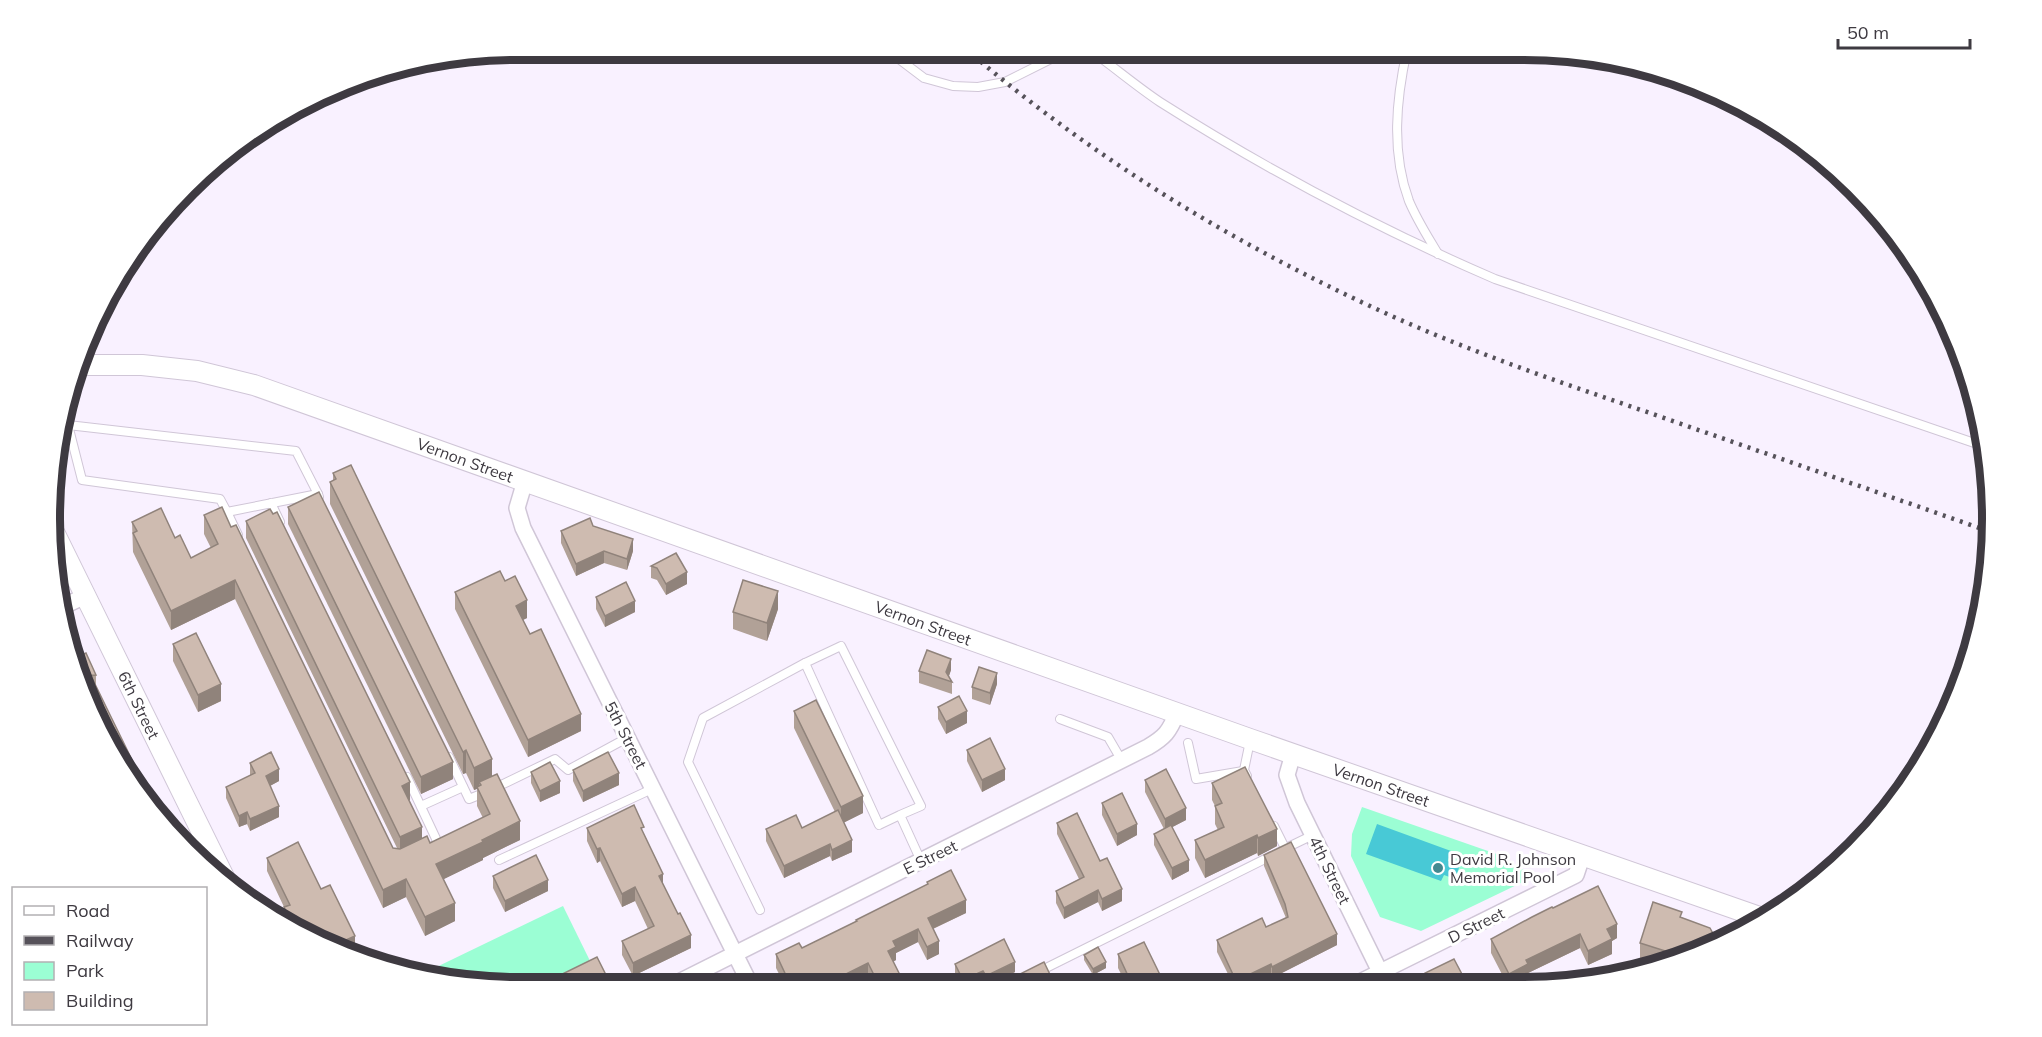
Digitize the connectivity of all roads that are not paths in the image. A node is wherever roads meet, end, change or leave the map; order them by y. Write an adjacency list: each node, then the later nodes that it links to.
1 (900, 60): 2 (lane)
2 (1048, 60)
3 (1103, 60): 5 (lane)
4 (1405, 60): 5 (lane)
5 (1438, 254): 9 (lane)
6 (86, 367): 10 (main road, Vernon Street)
7 (70, 425): 11 (lane)
8 (69, 429): 14 (lane)
9 (1975, 443)
10 (525, 481): 21 (main road, Vernon Street); 23 (street, 5th Street)
11 (318, 495): 12 (lane); 13 (lane)
12 (271, 503): 14 (lane); 15 (lane)
13 (323, 505)
14 (227, 512): 16 (lane)
15 (287, 534)
16 (242, 544)
17 (61, 546): 18 (main road, 6th Street)
18 (85, 596): 19 (street); 43 (main road, 6th Street)
19 (68, 604)
20 (805, 663): 35 (lane); 35 (lane); 44 (lane)
21 (1177, 713): 24 (main road, Vernon Street); 28 (street, E Street)
22 (1060, 719): 28 (lane)
23 (627, 738): 32 (lane); 33 (street, 5th Street)
24 (1250, 739): 27 (main road, Vernon Street); 30 (lane)
25 (1188, 743): 30 (lane)
26 (443, 745): 32 (lane)
27 (1293, 754): 37 (street, 4th Street); 40 (main road, Vernon Street)
28 (1122, 761): 42 (street, E Street)
29 (400, 764): 34 (lane)
30 (1244, 770): 31 (lane)
31 (1250, 780)
32 (464, 787): 34 (lane)
33 (652, 789): 41 (lane); 46 (street, 5th Street)
34 (421, 806): 38 (lane)
35 (900, 815): 42 (lane)
36 (1270, 819): 39 (lane)
37 (1313, 835): 39 (lane); 50 (street, 4th Street)
38 (428, 848)
39 (1285, 848): 49 (lane)
40 (1583, 854): 45 (main road, Vernon Street); 51 (street, D Street)
41 (499, 860)
42 (921, 861): 46 (street, E Street)
43 (218, 865)
44 (760, 910)
45 (1754, 915)
46 (735, 954): 47 (street, E Street); 48 (street, 5th Street)
47 (689, 977)
48 (746, 977)
49 (1028, 977)
50 (1383, 977)
51 (1385, 977)

